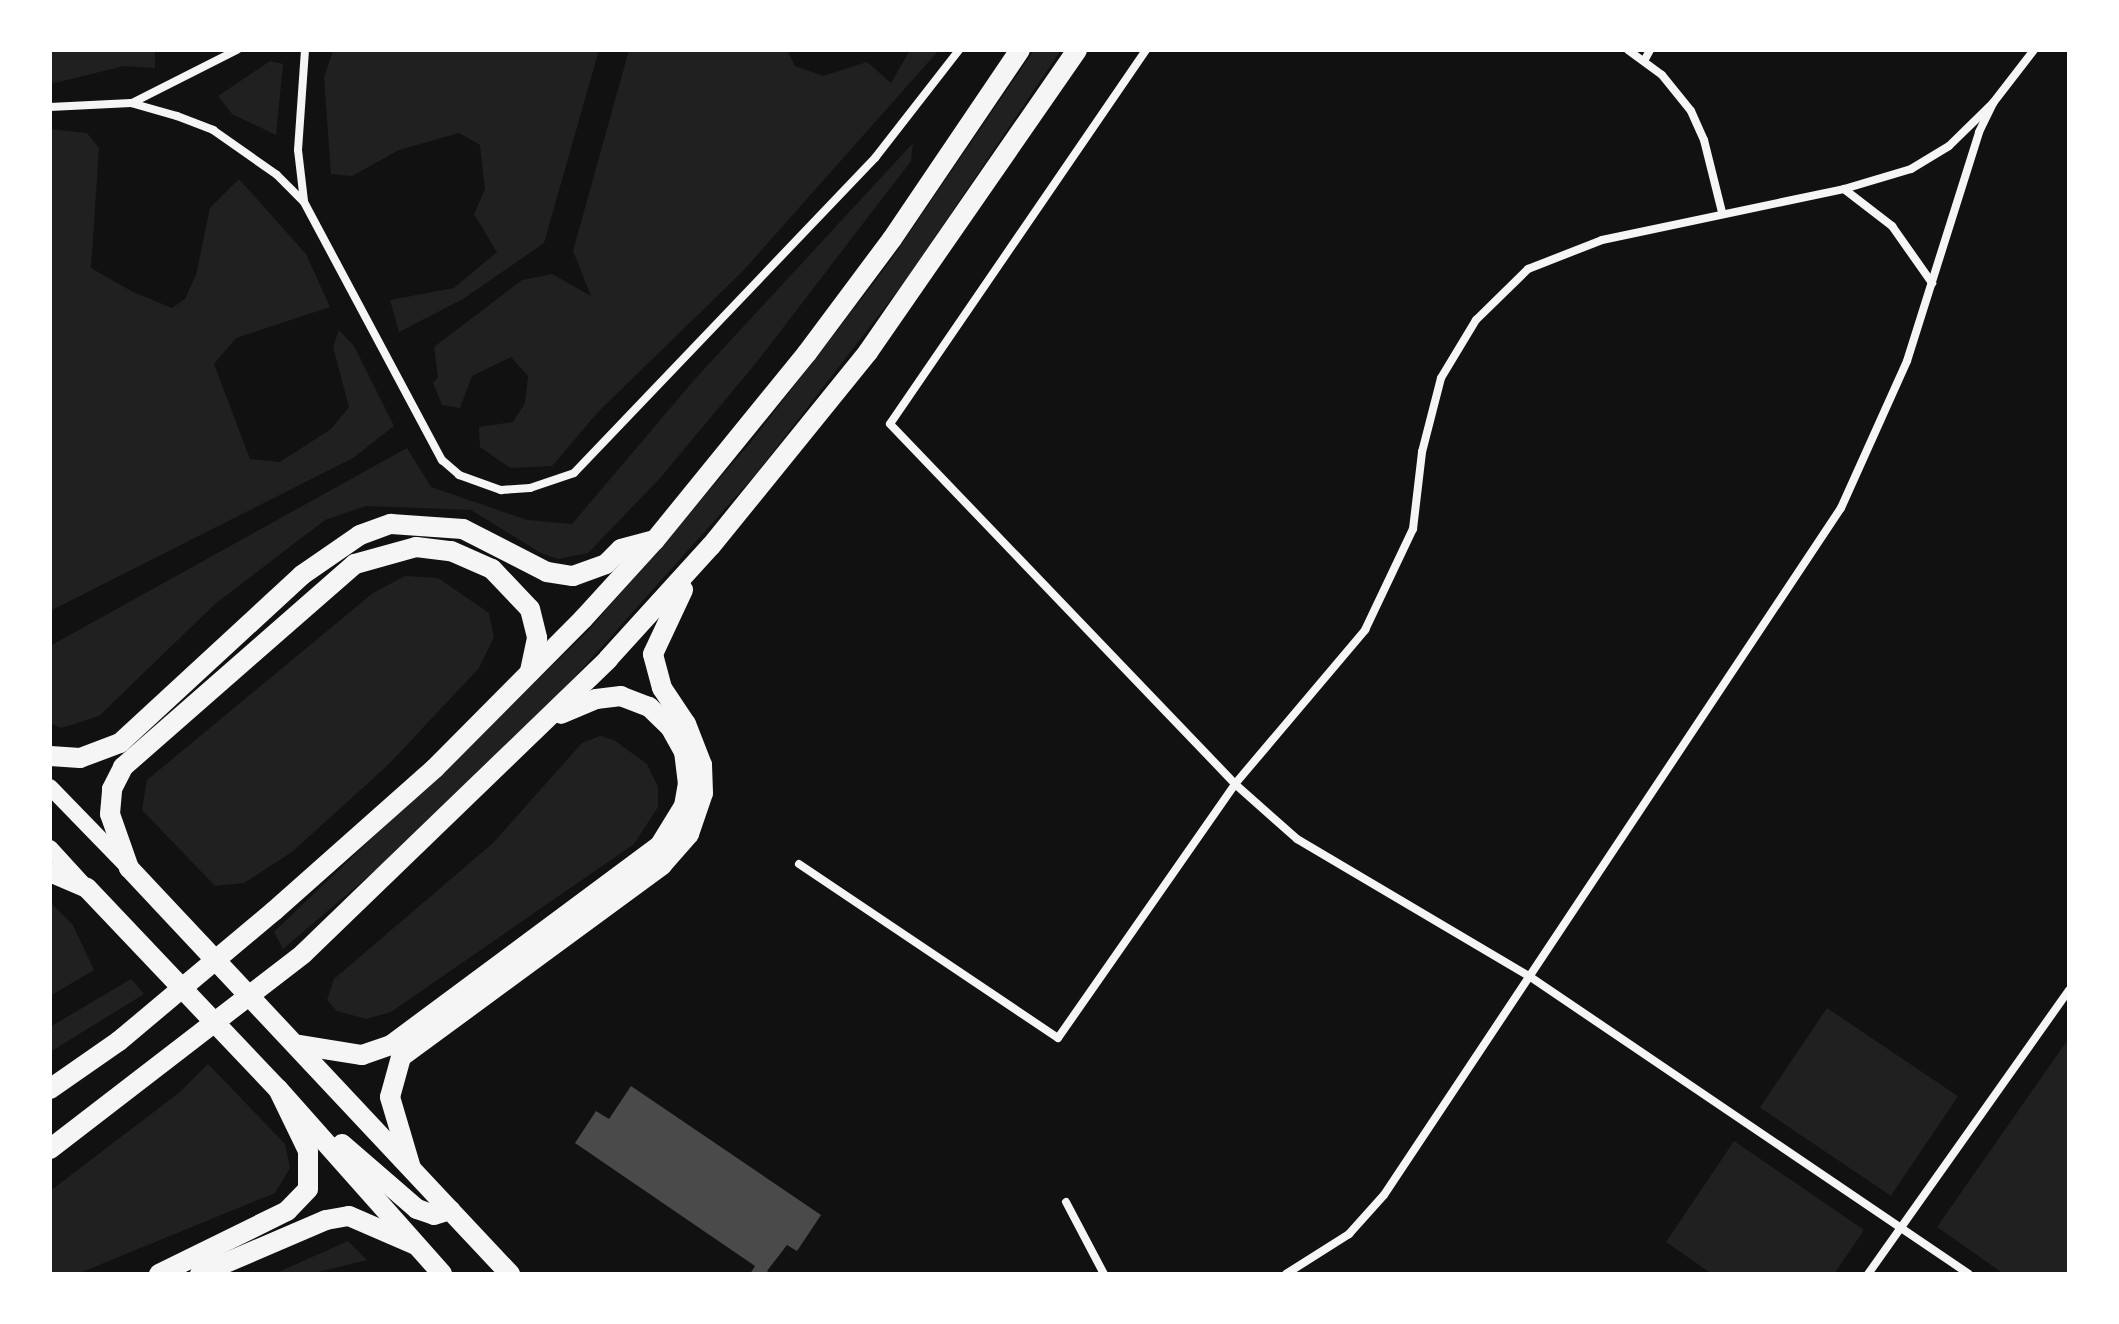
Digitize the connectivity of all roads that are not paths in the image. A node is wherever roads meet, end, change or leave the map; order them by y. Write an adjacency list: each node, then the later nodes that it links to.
1 (237, 50): 11 (street)
2 (305, 50): 15 (street)
3 (959, 50): 15 (street)
4 (1020, 50): 18 (main road)
5 (1077, 50): 19 (main road)
6 (1146, 50): 23 (street)
7 (1628, 50): 10 (street)
8 (1650, 50): 10 (street)
9 (2034, 50): 12 (street)
10 (1644, 61): 16 (street)
11 (131, 103): 13 (street); 15 (street)
12 (1993, 103): 14 (street); 17 (street)
13 (50, 107)
14 (1844, 189): 16 (street); 17 (street)
15 (304, 202)
16 (1722, 212): 23 (street)
17 (1932, 283): 30 (street)
18 (655, 540): 20 (main road); 22 (main road)
19 (711, 546): 21 (main road); 36 (main road)
20 (530, 672): 27 (main road); 33 (main road)
21 (550, 719): 32 (main road); 35 (main road)
22 (50, 756)
23 (1235, 784): 26 (street); 30 (street)
24 (50, 787): 27 (main road)
25 (50, 848): 29 (main road)
26 (799, 864)
27 (129, 868): 32 (main road)
28 (50, 872): 29 (main road)
29 (87, 888): 34 (main road)
30 (1529, 976): 39 (street); 46 (street)
31 (2069, 990): 39 (street)
32 (299, 1045): 36 (main road)
33 (50, 1089)
34 (278, 1089): 38 (main road); 40 (main road); 41 (main road)
35 (50, 1149)
36 (411, 1168): 38 (main road)
37 (1066, 1202): 45 (street)
38 (450, 1210): 44 (main road)
39 (1900, 1226): 47 (street); 48 (street)
40 (416, 1245): 42 (main road); 43 (main road)
41 (159, 1274)
42 (200, 1274)
43 (442, 1274)
44 (510, 1274)
45 (1104, 1274)
46 (1286, 1274)
47 (1868, 1274)
48 (1969, 1274)

